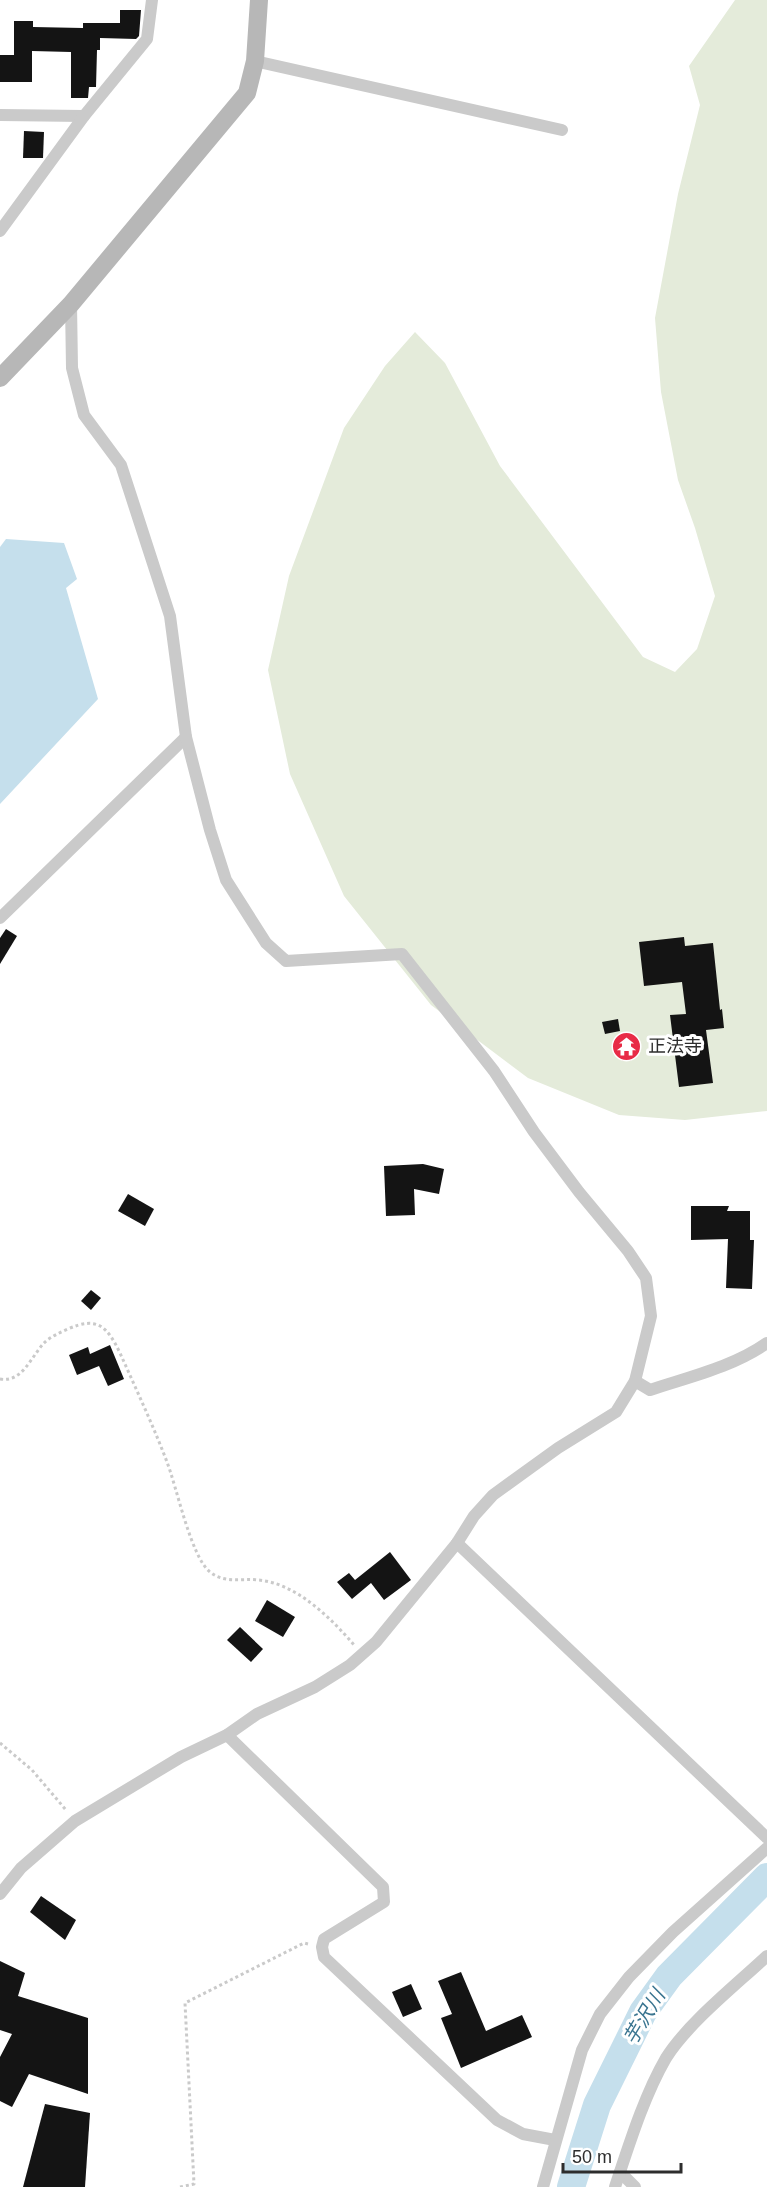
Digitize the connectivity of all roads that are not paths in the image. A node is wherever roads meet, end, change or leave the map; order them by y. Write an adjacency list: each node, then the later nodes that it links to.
1 (152, 0): 5 (street)
2 (259, 0): 3 (street)
3 (255, 61): 6 (street); 8 (street)
4 (0, 115): 5 (street)
5 (84, 116): 7 (street)
6 (562, 130)
7 (0, 231)
8 (71, 304): 9 (street); 10 (street)
9 (0, 378)
10 (186, 737): 11 (street); 13 (street)
11 (0, 918)
12 (767, 1343): 13 (street)
13 (635, 1381): 14 (street)
14 (457, 1544): 15 (street); 16 (street)
15 (227, 1735): 18 (street); 20 (street)
16 (767, 1838)
17 (767, 1848): 20 (street)
18 (0, 1894)
19 (767, 1956): 21 (street)
20 (555, 2140): 22 (street)
21 (620, 2172): 23 (street); 24 (street)
22 (543, 2187)
23 (615, 2187)
24 (635, 2187)

